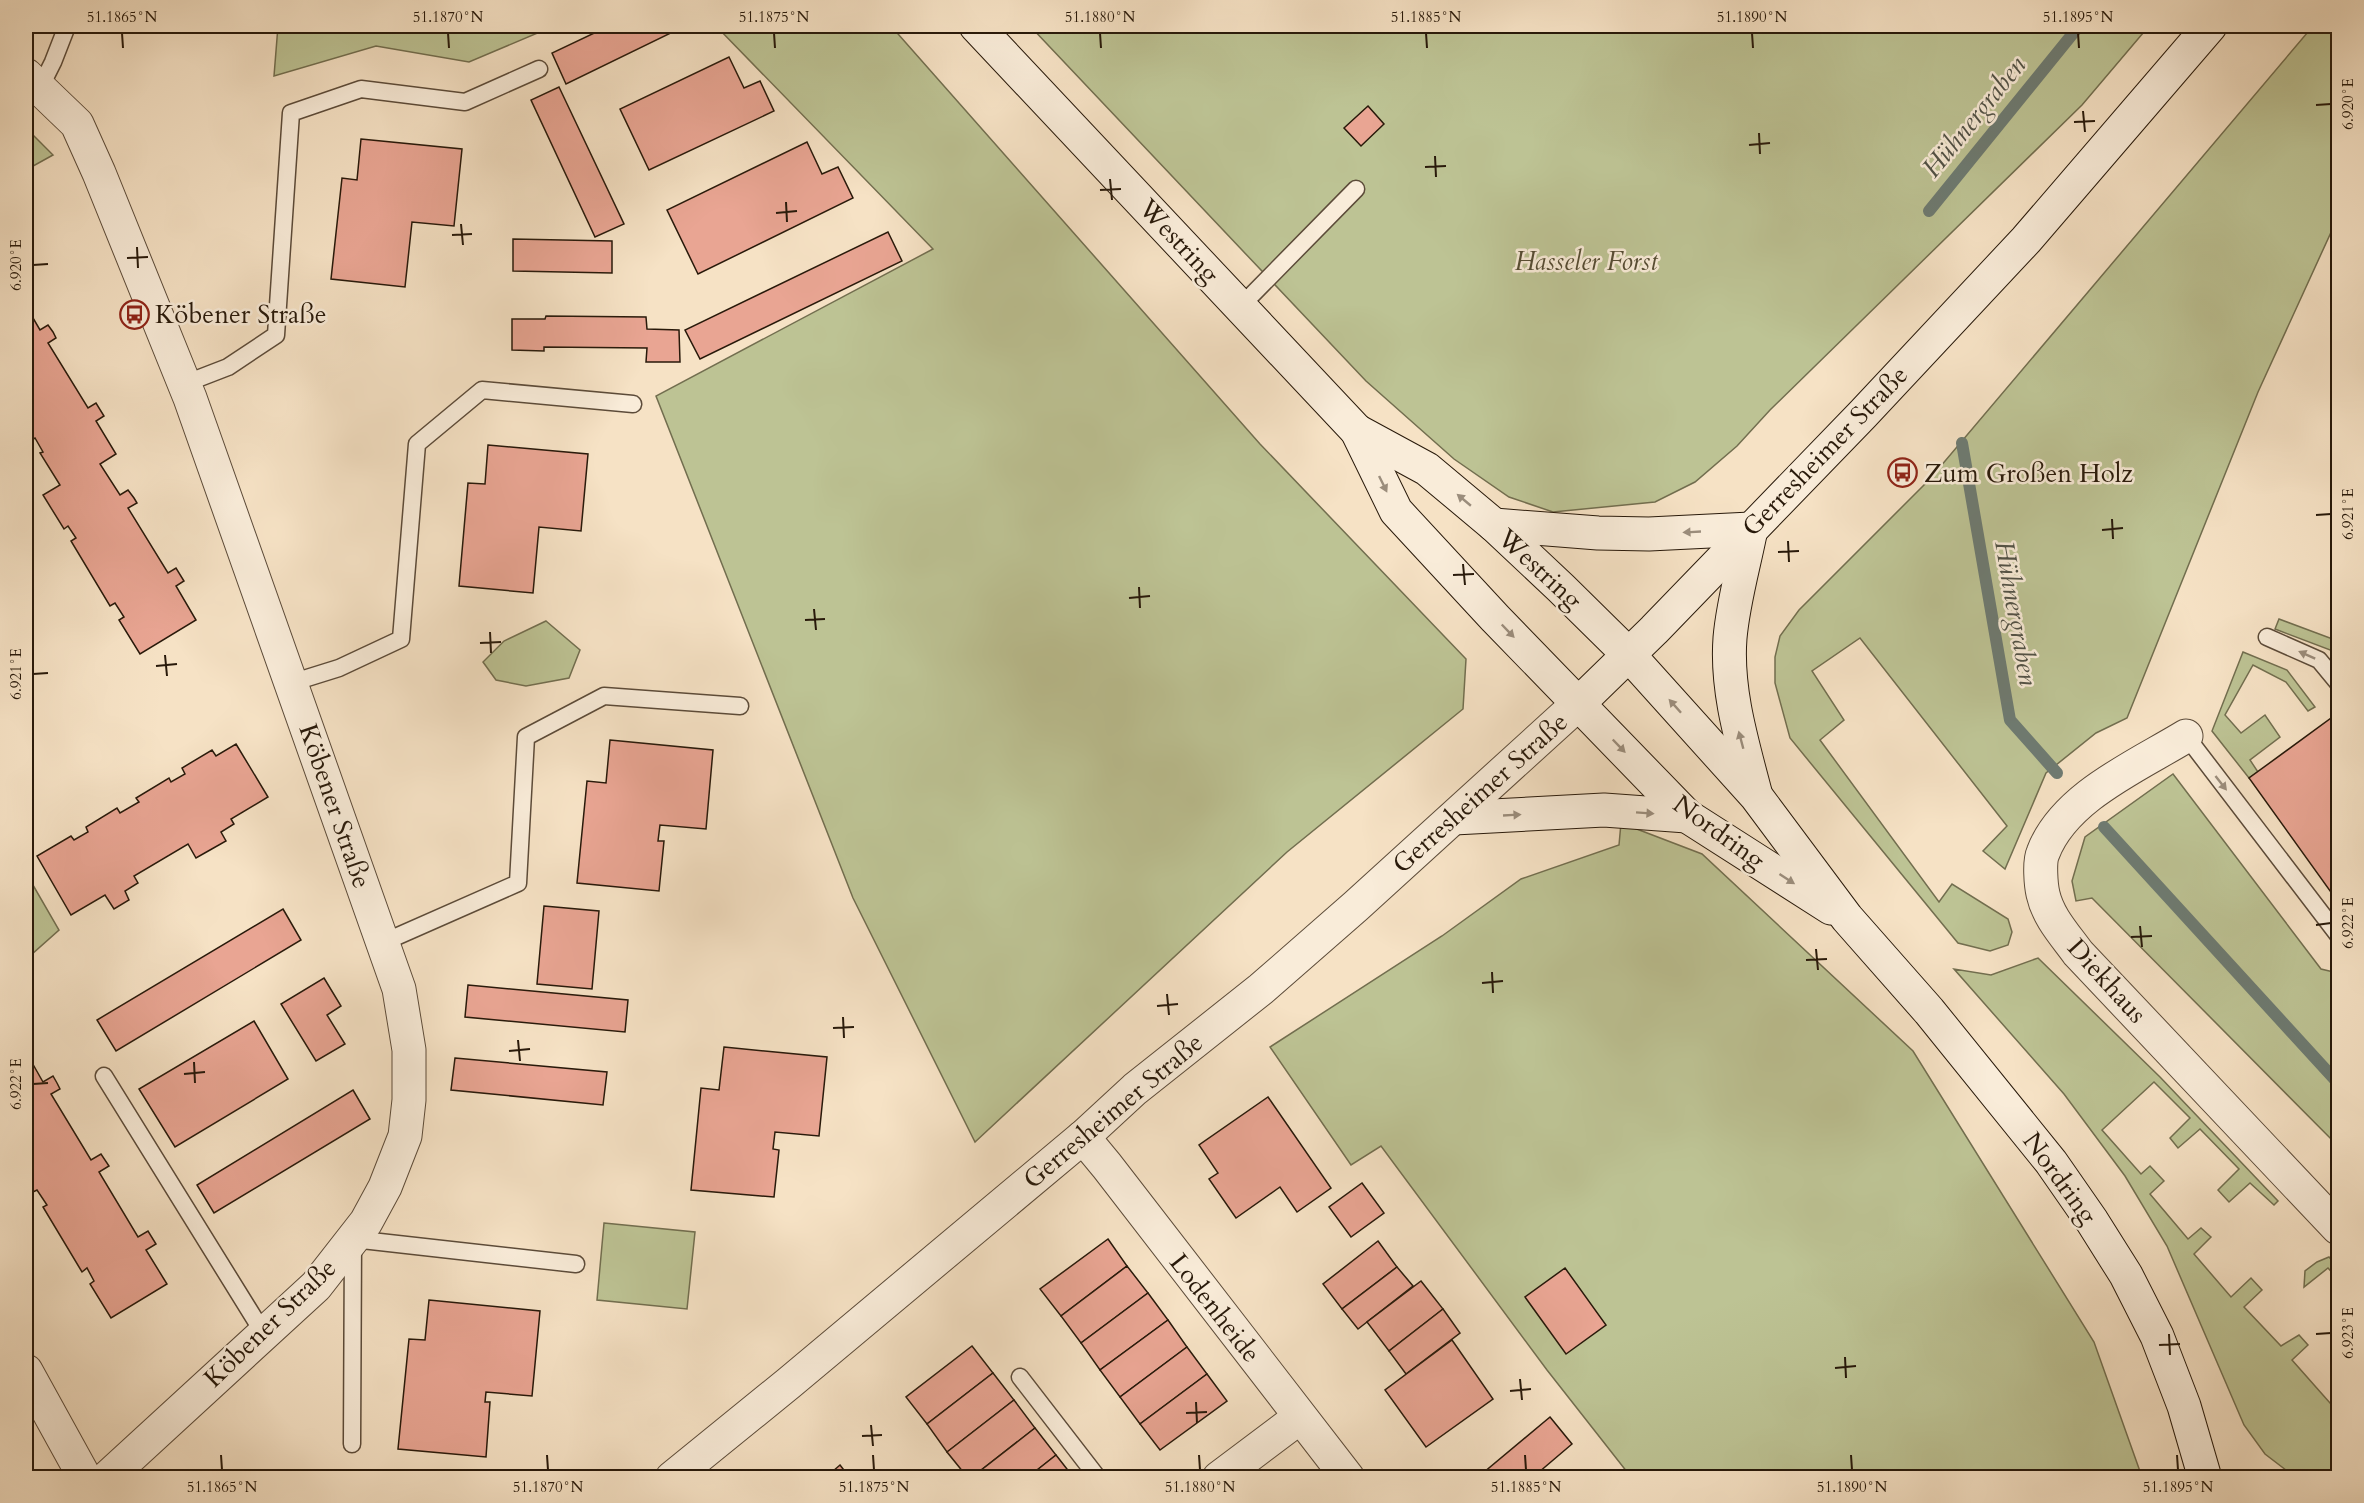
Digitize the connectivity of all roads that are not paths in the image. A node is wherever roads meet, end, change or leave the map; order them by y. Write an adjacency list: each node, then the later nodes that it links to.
1 (67, 26): 5 (lane)
2 (976, 26): 7 (main road, Westring)
3 (2210, 26): 12 (main road, Gerresheimer Straße)
4 (539, 69): 8 (lane)
5 (33, 82): 8 (main road, Köbener Straße)
6 (1356, 189): 7 (lane)
7 (1240, 306): 10 (main road, Westring)
8 (184, 384): 15 (main road, Köbener Straße)
9 (633, 404): 15 (lane)
10 (1357, 431): 11 (main road, Westring, one-way to 10); 17 (main road, Westring, one-way to 17)
11 (1494, 525): 12 (main road, one-way to 11); 14 (main road, Westring)
12 (1751, 529): 14 (main road, Gerresheimer Straße); 20 (main road, one-way to 12)
13 (2267, 637): 16 (lane, one-way to 13)
14 (1629, 655): 17 (main road, Gerresheimer Straße); 20 (main road, Nordring, one-way to 14)
15 (291, 683): 25 (main road, Köbener Straße)
16 (2338, 683)
17 (1578, 704): 21 (main road, Nordring, one-way to 21); 22 (main road, Gerresheimer Straße)
18 (740, 706): 25 (lane)
19 (2186, 736): 24 (lane, one-way to 24); 28 (main road, Diekhaus)
20 (1756, 796): 23 (main road, Nordring)
21 (1687, 816): 22 (main road, one-way to 21); 23 (main road, Nordring, one-way to 23)
22 (1454, 819): 27 (main road, Gerresheimer Straße)
23 (1847, 918): 42 (main road, Nordring)
24 (2338, 935)
25 (382, 943): 29 (main road, Köbener Straße)
26 (104, 1076): 31 (lane)
27 (1083, 1137): 34 (main road, Lodenheide); 38 (main road, Gerresheimer Straße)
28 (2338, 1228)
29 (353, 1239): 30 (lane); 31 (main road, Köbener Straße); 35 (lane)
30 (576, 1264)
31 (264, 1334): 37 (main road, Köbener Straße)
32 (26, 1371): 36 (main road)
33 (1020, 1377): 39 (lane)
34 (1300, 1417): 40 (main road); 41 (main road, Lodenheide)
35 (352, 1444)
36 (86, 1478)
37 (107, 1478)
38 (672, 1478)
39 (1098, 1478)
40 (1219, 1478)
41 (1348, 1478)
42 (2205, 1478)

